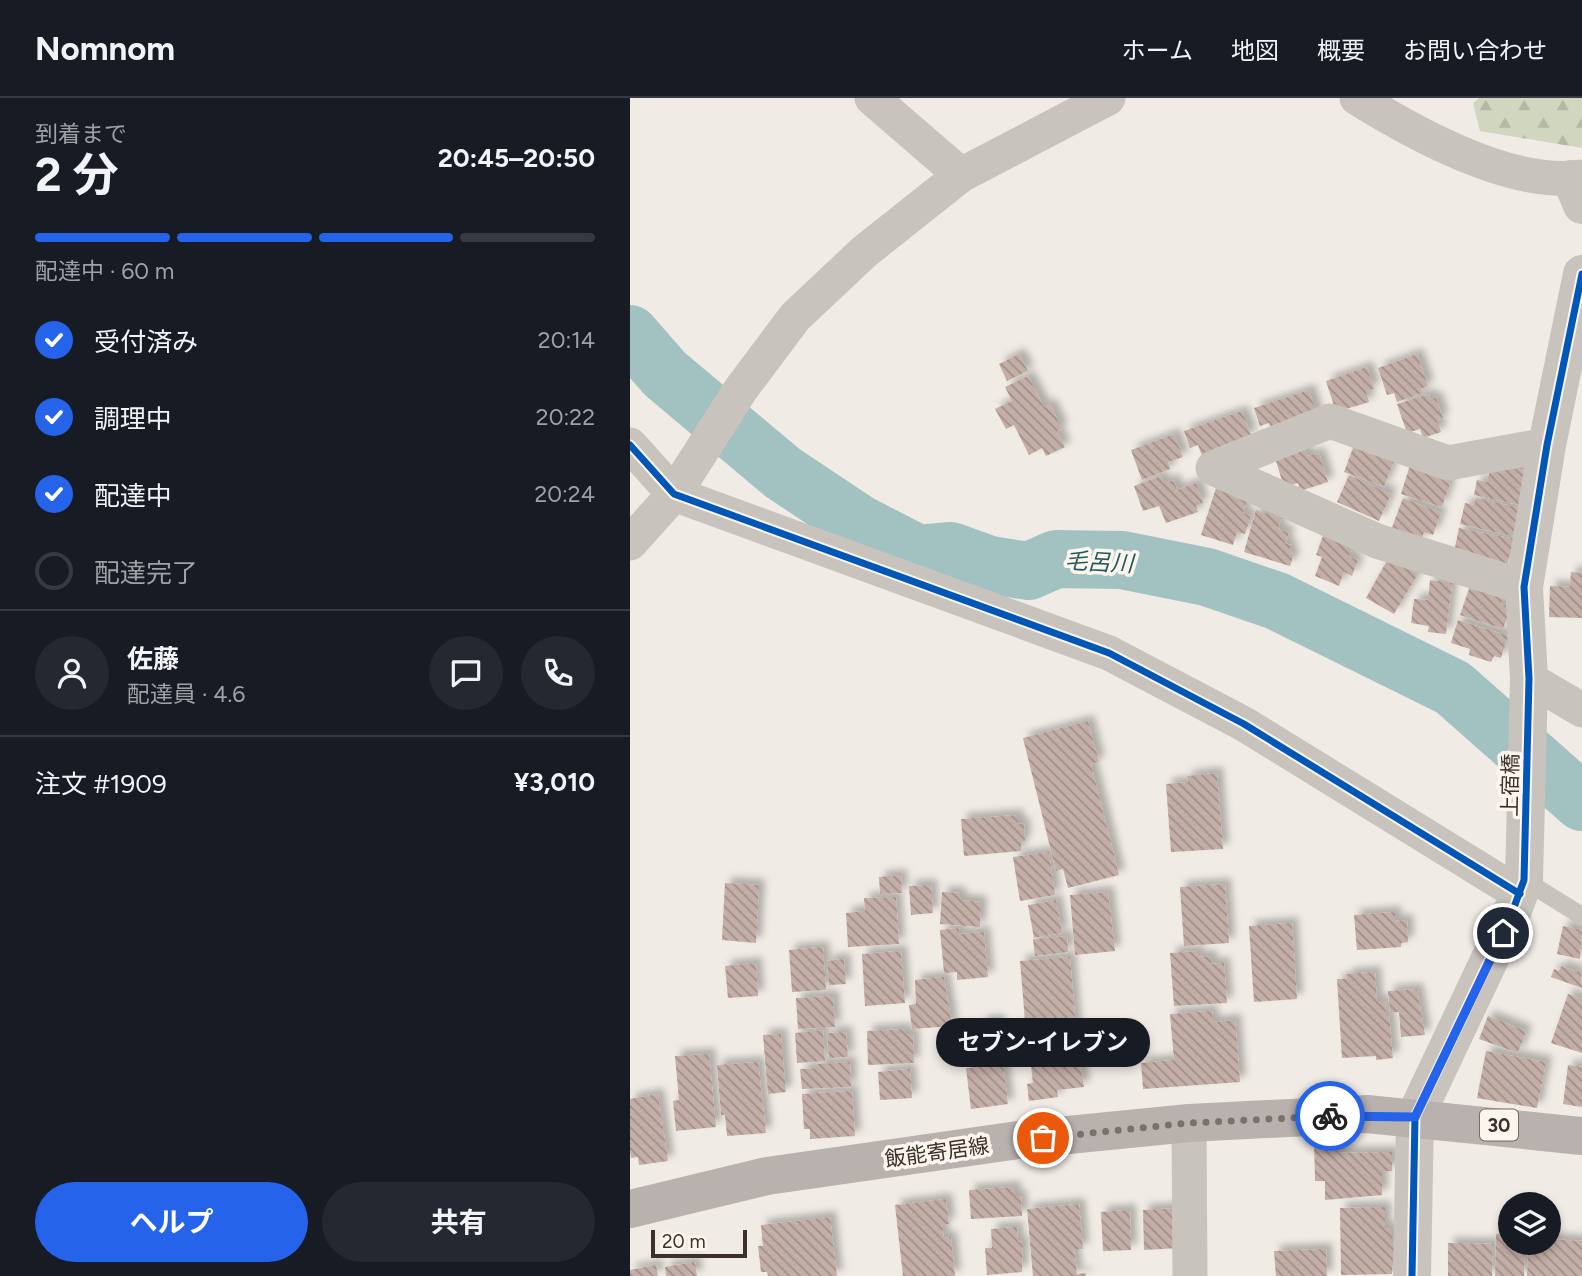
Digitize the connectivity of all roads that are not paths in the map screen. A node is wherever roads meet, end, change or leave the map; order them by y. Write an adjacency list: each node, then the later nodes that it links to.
1 (872, 98): 4 (street)
2 (1108, 98): 4 (street)
3 (1357, 98): 5 (street)
4 (961, 175): 9 (street)
5 (1578, 187)
6 (1582, 274): 8 (street, 上宿橋)
7 (630, 444): 9 (street)
8 (1547, 445): 11 (street, 上宿橋); 11 (street)
9 (680, 484): 10 (street); 14 (street)
10 (630, 543)
11 (1524, 587): 12 (street, 上宿橋)
12 (1529, 694): 13 (street); 14 (street, 上宿橋)
13 (1580, 705)
14 (1523, 879): 15 (lane); 16 (street)
15 (1582, 916)
16 (1415, 1117): 17 (main road, 飯能寄居線 / 30); 18 (main road, 飯能寄居線 / 30); 21 (street)
17 (1189, 1123): 19 (main road, 飯能寄居線 / 30); 20 (street)
18 (1582, 1136)
19 (630, 1209)
20 (1190, 1276)
21 (1412, 1276)

